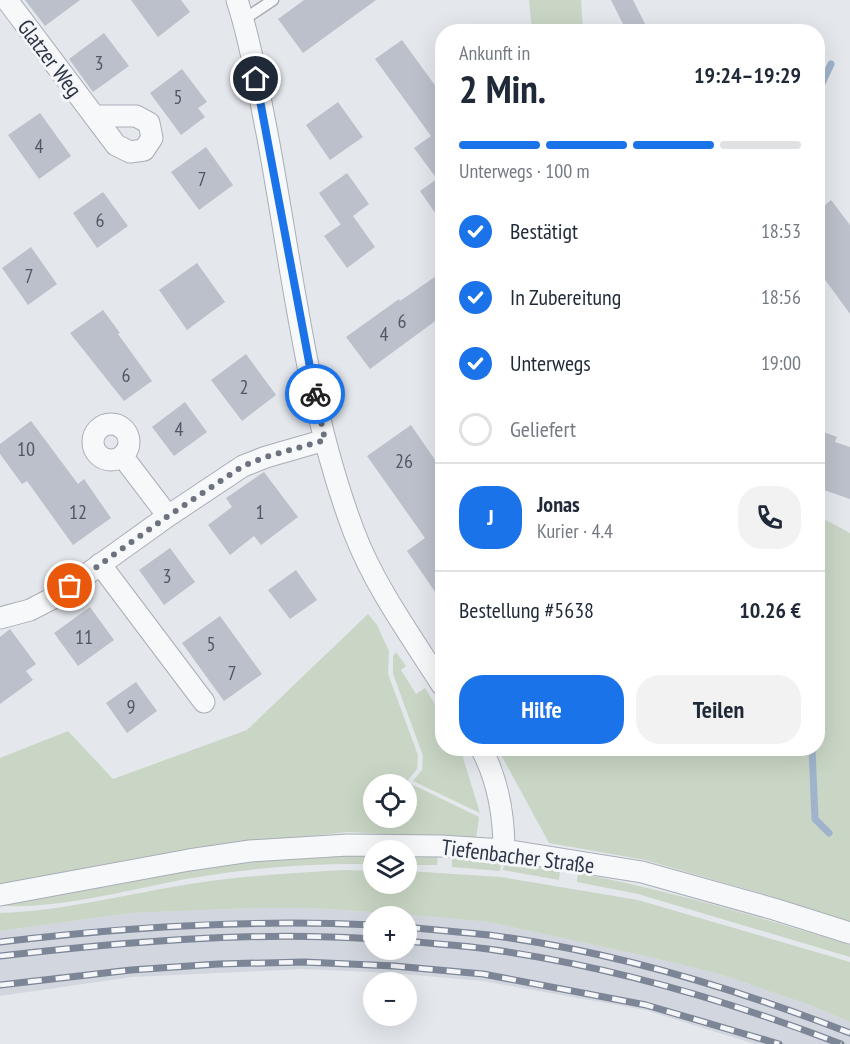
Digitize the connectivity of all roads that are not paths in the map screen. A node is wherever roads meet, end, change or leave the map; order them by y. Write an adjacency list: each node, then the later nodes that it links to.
1 (7, 0): 5 (street, Glatzer Weg)
2 (237, 0): 4 (street)
3 (273, 0): 4 (lane)
4 (243, 20): 6 (street)
5 (94, 116)
6 (325, 440): 8 (street); 11 (street)
7 (123, 457): 8 (street)
8 (168, 516): 9 (street)
9 (100, 564): 10 (street); 12 (street)
10 (0, 618)
11 (435, 674)
12 (204, 702)
13 (486, 756): 14 (street)
14 (504, 850): 15 (street, Tiefenbacher Straße); 16 (street, Tiefenbacher Straße)
15 (0, 895)
16 (850, 933)

